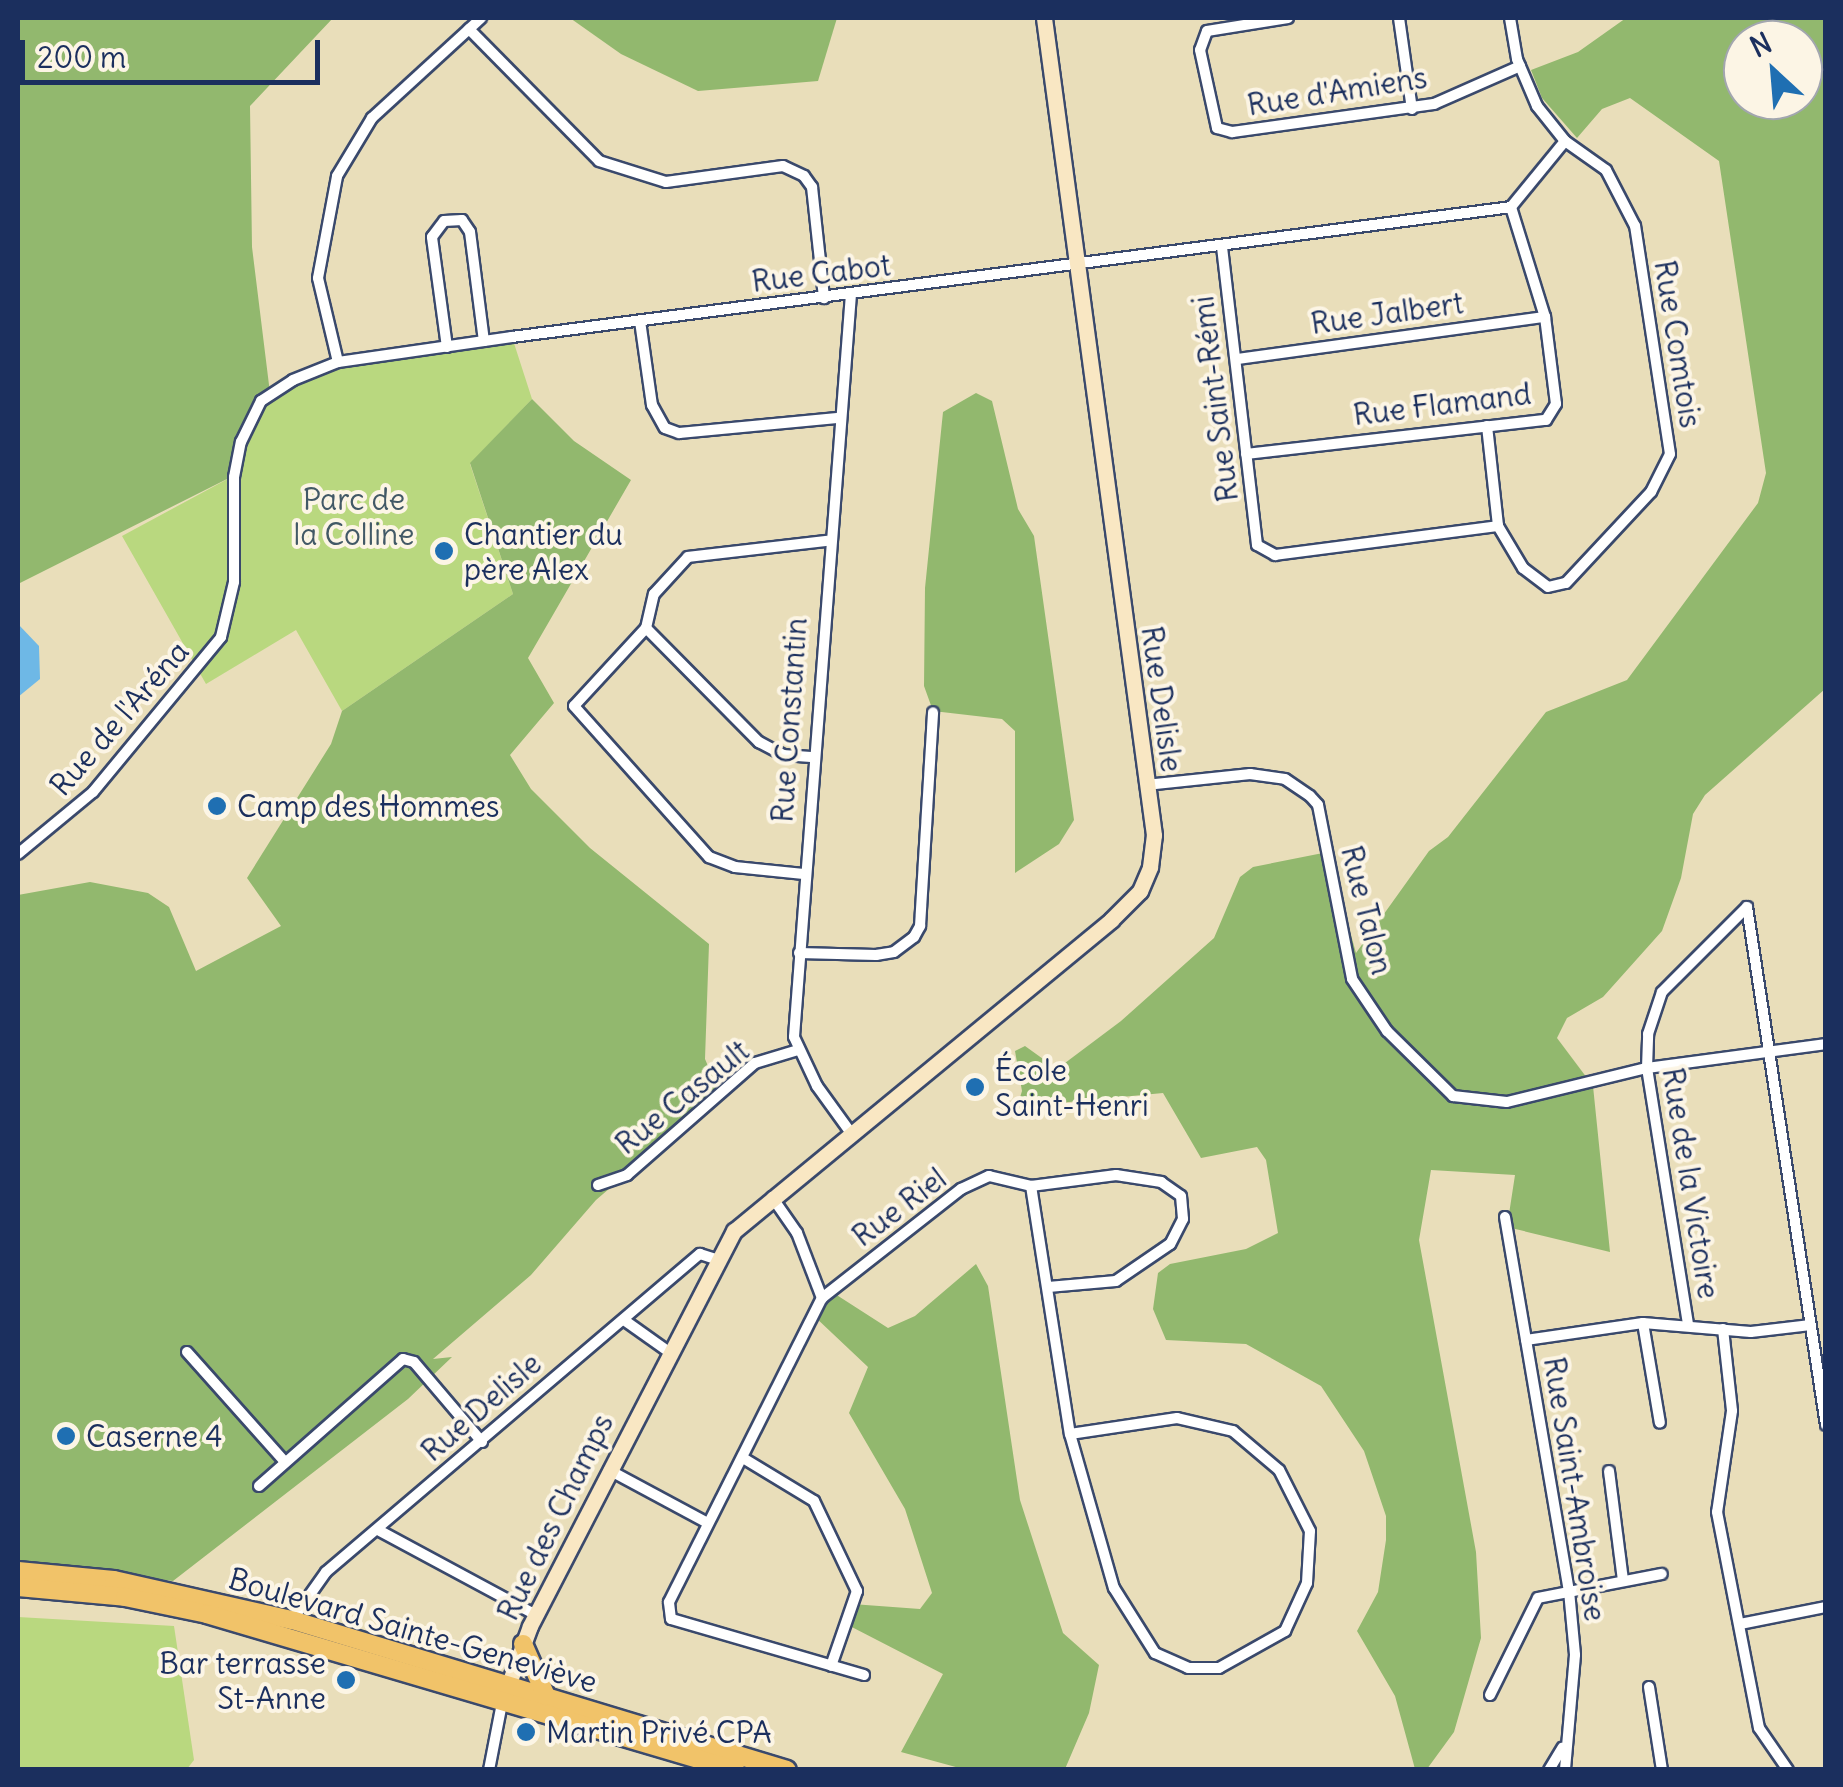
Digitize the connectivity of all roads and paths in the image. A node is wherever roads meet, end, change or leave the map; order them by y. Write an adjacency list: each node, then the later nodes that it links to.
1 (481, 18): 6 (street)
2 (1044, 18): 12 (street, Rue Delisle)
3 (1288, 18): 8 (street, Rue d'Amiens)
4 (1400, 18): 8 (street)
5 (1510, 18): 7 (street, Rue Comtois)
6 (469, 30): 14 (street); 20 (street)
7 (1520, 66): 8 (street, Rue d'Amiens); 9 (street, Rue Comtois)
8 (1412, 109)
9 (1565, 141): 10 (street); 24 (street, Rue Comtois)
10 (1511, 207): 11 (street, Rue Cabot); 15 (street, Rue Flamand)
11 (1222, 247): 12 (street, Rue Cabot); 19 (street, Rue Saint-Rémi)
12 (1074, 266): 13 (street, Rue Cabot); 30 (street, Rue Delisle)
13 (850, 294): 14 (street, Rue Cabot); 21 (street, Rue Constantin)
14 (824, 298): 16 (street, Rue Cabot)
15 (1544, 317): 19 (street, Rue Jalbert); 22 (street, Rue Flamand)
16 (640, 321): 17 (street, Rue Cabot); 21 (street)
17 (484, 341): 18 (street, Rue Cabot); 18 (street)
18 (447, 347): 20 (street, Rue Cabot)
19 (1237, 359): 23 (street, Rue Saint-Rémi)
20 (338, 362): 26 (street, Rue Cabot)
21 (837, 418): 25 (street, Rue Constantin)
22 (1486, 426): 23 (street, Rue Flamand); 24 (street)
23 (1246, 454): 24 (street, Rue Saint-Rémi)
24 (1498, 526)
25 (827, 541): 27 (street); 29 (street, Rue Constantin)
26 (232, 598): 31 (street, Rue de l'Aréna)
27 (646, 628): 29 (street); 32 (street)
28 (933, 712): 33 (street)
29 (811, 756): 32 (street, Rue Constantin)
30 (1146, 785): 37 (street, Rue Talon); 38 (street, Rue Delisle)
31 (18, 854)
32 (804, 874): 33 (street, Rue Constantin)
33 (799, 954): 36 (street, Rue Constantin)
34 (1826, 1044): 35 (street, Rue Talon)
35 (1770, 1049): 37 (street, Rue Talon); 37 (street, Rue de la Victoire); 50 (street)
36 (798, 1050): 38 (street); 39 (street, Rue Casault)
37 (1647, 1068): 49 (street, Rue de la Victoire)
38 (851, 1133): 41 (street, Rue Delisle)
39 (598, 1185)
40 (1031, 1186): 45 (street); 45 (street, Rue Riel); 46 (street, Rue Riel)
41 (771, 1196): 42 (street, Rue Delisle); 46 (street)
42 (755, 1208): 44 (street, Rue des Champs)
43 (1505, 1217): 52 (street, Rue Saint-Ambroise)
44 (718, 1260): 47 (street, Rue Delisle); 54 (street, Rue des Champs)
45 (1048, 1287): 57 (street)
46 (822, 1298): 59 (street, Rue Riel)
47 (624, 1320): 54 (street); 58 (street, Rue Delisle)
48 (1644, 1323): 49 (street); 52 (street); 56 (street)
49 (1688, 1324): 51 (street)
50 (1810, 1325): 51 (street); 55 (street)
51 (1723, 1329): 74 (street, Rue de la Victoire)
52 (1526, 1340): 70 (street, Rue Saint-Ambroise)
53 (186, 1352): 60 (street)
54 (669, 1352): 61 (street, Rue des Champs)
55 (1825, 1422)
56 (1660, 1423)
57 (1070, 1434): 57 (street)
58 (482, 1442): 60 (street); 65 (street, Rue Delisle)
59 (743, 1458): 64 (street, Rue Riel); 76 (street)
60 (286, 1462): 63 (street)
61 (609, 1470): 64 (street); 72 (street, Rue des Champs)
62 (1609, 1471): 68 (street)
63 (260, 1486)
64 (708, 1522): 76 (street, Rue Riel)
65 (380, 1531): 72 (street); 73 (street, Rue Delisle)
66 (18, 1571): 73 (main road, Boulevard Sainte-Geneviève)
67 (1662, 1574): 68 (street)
68 (1623, 1580): 70 (street)
69 (18, 1587): 79 (main road, Boulevard Sainte-Geneviève)
70 (1570, 1590): 80 (street); 82 (street, Rue Saint-Ambroise)
71 (1826, 1607): 74 (street)
72 (536, 1615): 75 (street, Rue des Champs)
73 (292, 1620): 79 (main road, Boulevard Sainte-Geneviève)
74 (1740, 1624): 90 (street, Rue de la Victoire)
75 (523, 1644): 79 (street, Rue des Champs); 81 (main road)
76 (831, 1666): 77 (street)
77 (864, 1675)
78 (1649, 1687): 89 (street)
79 (505, 1694): 81 (main road, Boulevard Sainte-Geneviève); 83 (main road, Boulevard Sainte-Geneviève); 84 (street, Rue des Champs)
80 (1490, 1694)
81 (546, 1696): 86 (main road, Boulevard Sainte-Geneviève)
82 (1562, 1748): 87 (street); 88 (street, Rue Saint-Ambroise)
83 (681, 1762): 85 (main road, Boulevard Sainte-Geneviève)
84 (490, 1770)
85 (735, 1770)
86 (787, 1770)
87 (1549, 1770)
88 (1565, 1770)
89 (1662, 1770)
90 (1788, 1770)

